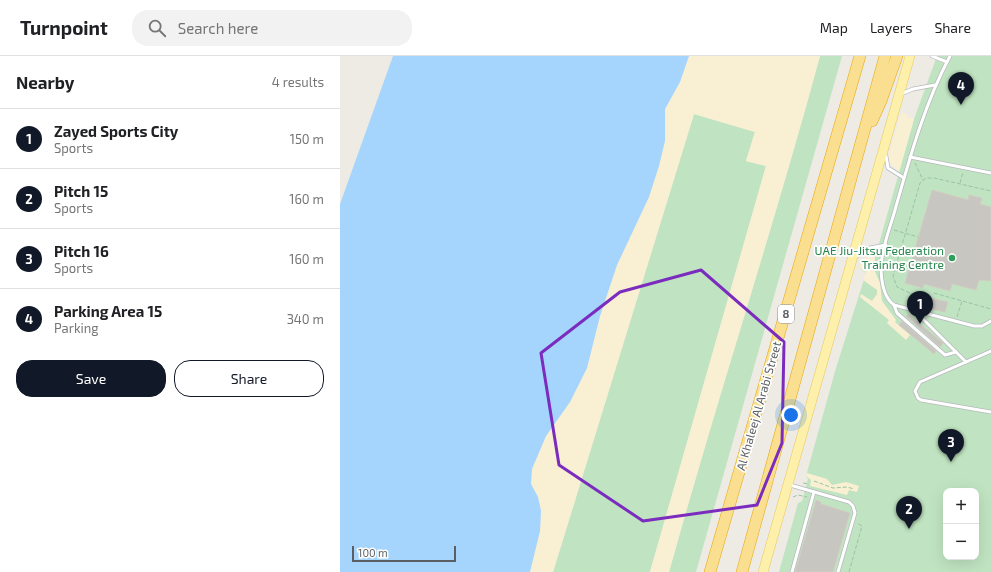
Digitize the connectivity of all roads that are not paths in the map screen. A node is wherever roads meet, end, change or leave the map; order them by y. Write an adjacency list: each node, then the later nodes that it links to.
1 (860, 56): 26 (highway, Al Khaleej Al Arabi Street / 8)
2 (885, 56): 11 (highway, 8)
3 (897, 56): 11 (highway)
4 (910, 56): 9 (main road)
5 (932, 56): 7 (lane)
6 (950, 56): 7 (lane)
7 (947, 62): 8 (lane)
8 (935, 86): 9 (lane); 12 (lane)
9 (898, 96): 10 (main road)
10 (889, 128): 14 (lane); 16 (main road)
11 (862, 137): 27 (highway, 8)
12 (910, 157): 13 (lane); 14 (lane)
13 (991, 173)
14 (904, 178): 15 (lane)
15 (886, 245): 16 (lane); 17 (lane)
16 (844, 286): 24 (main road)
17 (894, 305): 18 (lane); 21 (lane)
18 (920, 312): 19 (lane); 21 (lane)
19 (991, 321)
20 (991, 351): 22 (lane)
21 (956, 352): 22 (lane)
22 (966, 362): 23 (lane)
23 (991, 412)
24 (788, 485): 25 (lane); 28 (main road)
25 (814, 492): 29 (lane); 30 (lane)
26 (710, 572)
27 (742, 572)
28 (763, 572)
29 (792, 572)
30 (838, 572)

